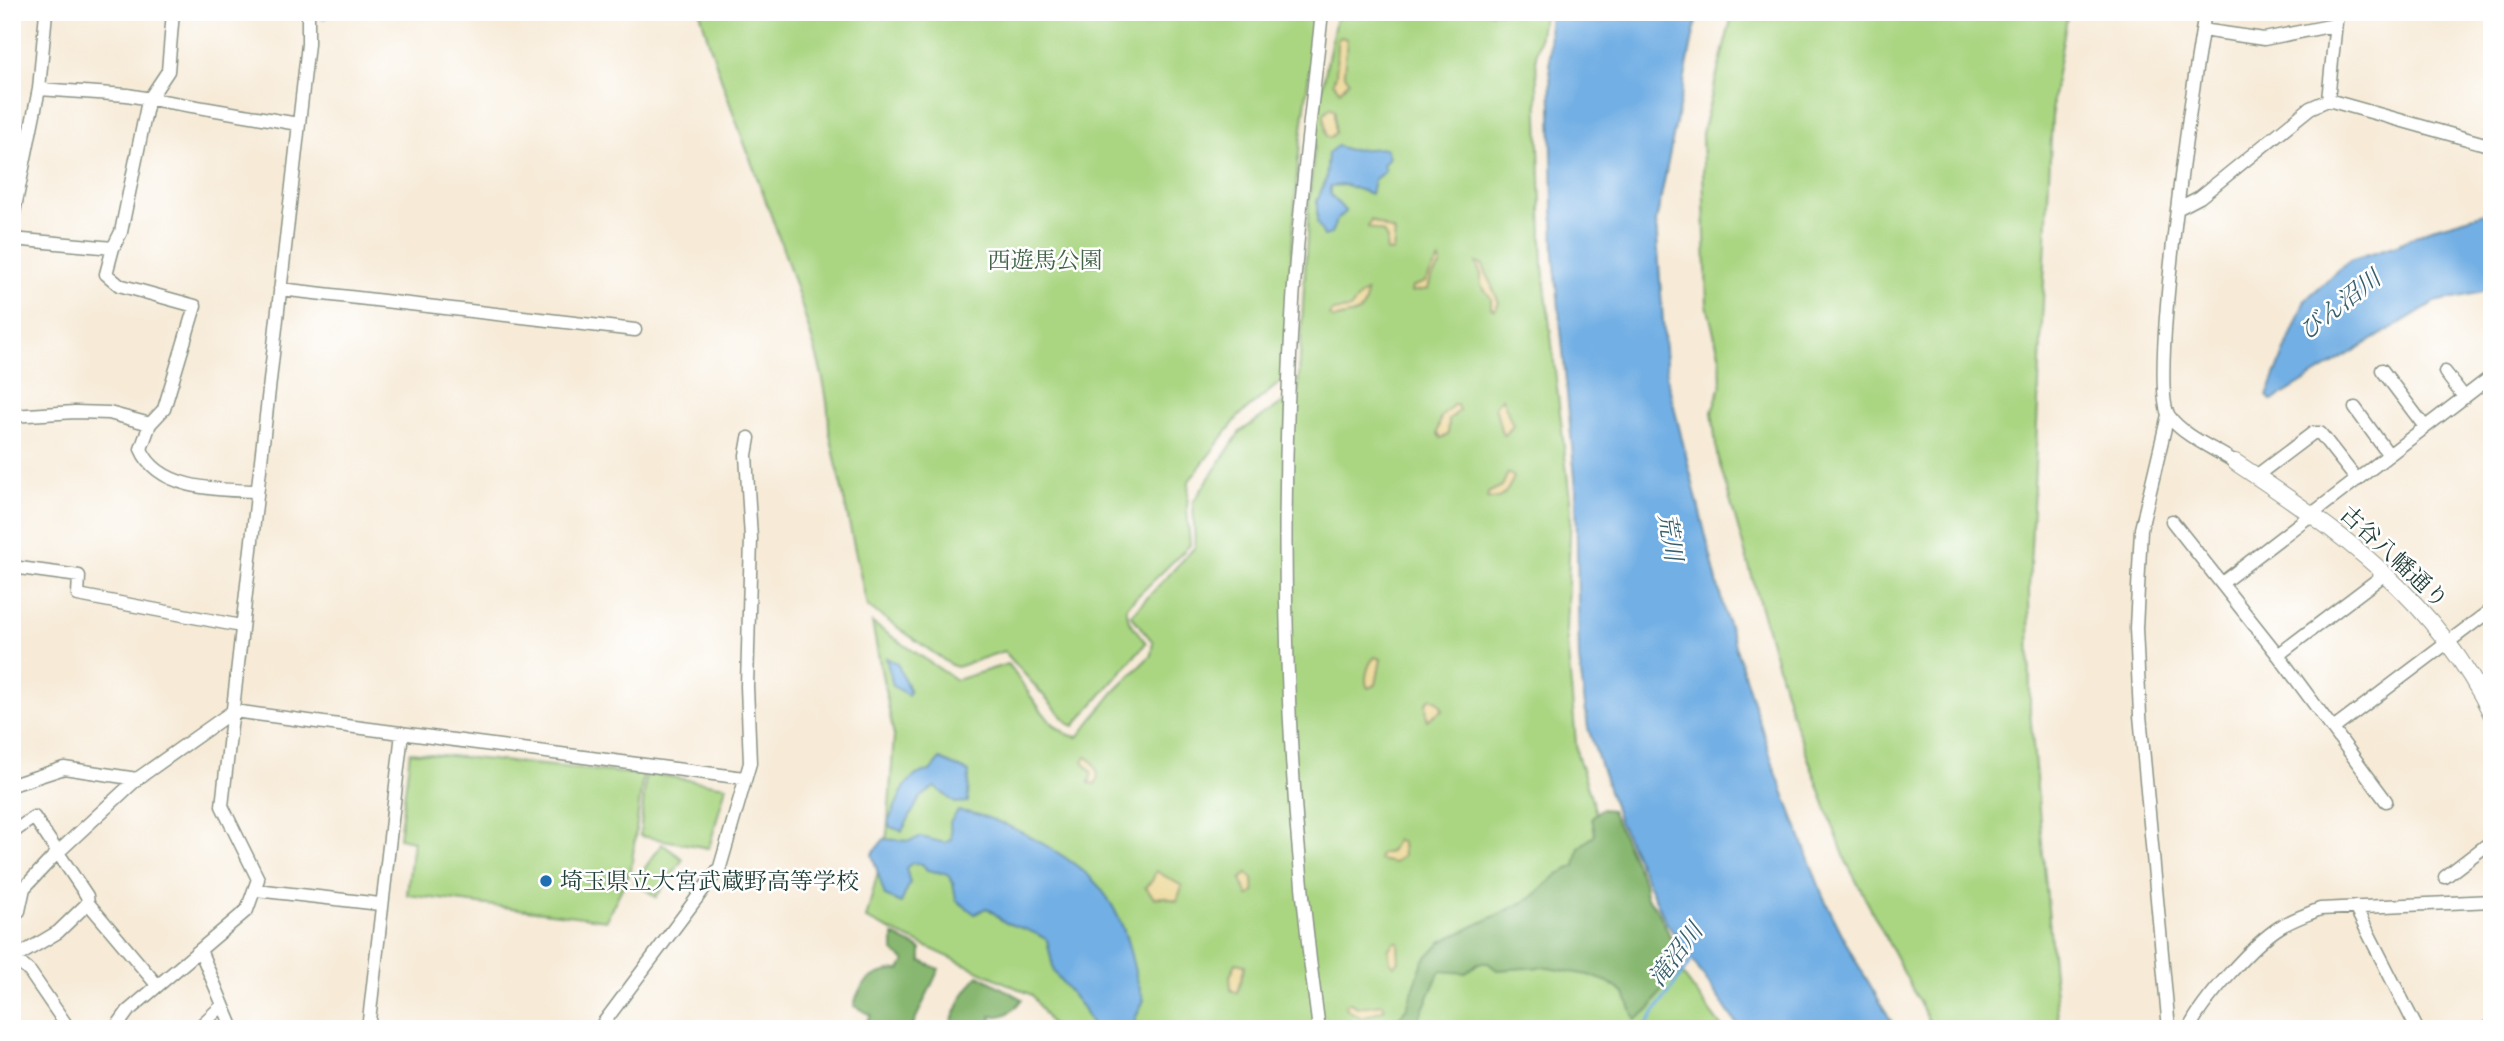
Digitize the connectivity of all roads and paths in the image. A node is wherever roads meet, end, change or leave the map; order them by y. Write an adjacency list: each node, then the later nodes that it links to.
1 (46, 12): 8 (street)
2 (173, 12): 10 (street)
3 (308, 12): 11 (street)
4 (1322, 12): 72 (street)
5 (2205, 12): 7 (street)
6 (2336, 19): 7 (street); 9 (street)
7 (2202, 30): 13 (street)
8 (39, 89): 10 (street); 14 (street)
9 (2328, 100): 12 (street); 13 (street)
10 (148, 101): 11 (street); 16 (street)
11 (298, 124): 17 (street)
12 (2492, 146)
13 (2177, 209): 24 (street)
14 (12, 222)
15 (12, 239): 16 (street)
16 (113, 248): 26 (street)
17 (280, 289): 18 (street); 33 (street)
18 (635, 330)
19 (2382, 370): 27 (street)
20 (2445, 372): 22 (street)
21 (2492, 376): 22 (street)
22 (2464, 397): 27 (street)
23 (2355, 408): 29 (street)
24 (2168, 415): 30 (street); 73 (street)
25 (12, 416): 26 (street)
26 (150, 424): 33 (street)
27 (2425, 427): 29 (street)
28 (749, 438): 47 (street)
29 (2389, 455): 32 (street)
30 (2235, 462): 31 (street, 古谷八幡通り)
31 (2256, 476): 32 (street); 34 (street, 古谷八幡通り)
32 (2357, 480): 34 (street)
33 (257, 491): 40 (street)
34 (2313, 513): 37 (street, 古谷八幡通り); 38 (street)
35 (2172, 521): 38 (street)
36 (12, 567): 40 (street)
37 (2385, 574): 41 (street, 古谷八幡通り); 42 (street)
38 (2222, 583): 42 (street)
39 (2492, 609): 41 (street)
40 (241, 626): 43 (street)
41 (2449, 641): 44 (street, 古谷八幡通り); 45 (street)
42 (2278, 655): 45 (street)
43 (233, 711): 46 (street); 48 (street); 55 (street)
44 (2492, 715)
45 (2333, 729): 50 (street)
46 (402, 733): 47 (street); 58 (street)
47 (744, 778): 71 (street)
48 (137, 779): 49 (street); 53 (street)
49 (12, 785)
50 (2386, 801)
51 (12, 833): 53 (street)
52 (2492, 841): 54 (street)
53 (58, 852): 57 (street); 60 (street)
54 (2445, 877)
55 (256, 890): 58 (street); 61 (street)
56 (2492, 901): 59 (street)
57 (88, 903): 62 (street); 63 (street)
58 (380, 904): 70 (street)
59 (2355, 908): 74 (street); 75 (street)
60 (19, 911)
61 (200, 950): 63 (street); 64 (street)
62 (14, 956): 66 (street)
63 (158, 985): 67 (street)
64 (223, 1005): 68 (street); 69 (street)
65 (2492, 1025): 76 (street)
66 (69, 1029)
67 (115, 1029)
68 (197, 1029)
69 (233, 1029)
70 (368, 1029)
71 (599, 1029)
72 (1319, 1029)
73 (2169, 1029)
74 (2189, 1029)
75 (2417, 1029)
76 (2486, 1029)

